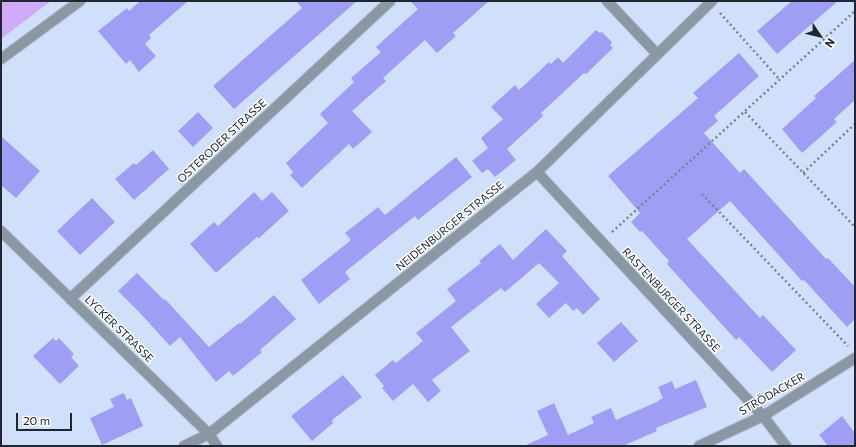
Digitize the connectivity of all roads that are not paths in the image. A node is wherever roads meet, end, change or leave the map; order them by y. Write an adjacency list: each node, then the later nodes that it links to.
1 (80, 1): 6 (street)
2 (390, 1): 9 (street, OSTERODER STRASSE)
3 (607, 1): 5 (street)
4 (711, 2): 5 (street, NEIDENBURGER STRASSE)
5 (657, 54): 7 (street, NEIDENBURGER STRASSE)
6 (1, 59)
7 (537, 172): 11 (street, RASTENBURGER STRASSE); 12 (street, NEIDENBURGER STRASSE)
8 (1, 231): 9 (street, LYCKER STRASSE)
9 (70, 299): 12 (street, LYCKER STRASSE)
10 (855, 358): 11 (street, STRÖDACKER)
11 (763, 416): 15 (street, STRÖDACKER); 16 (street, RASTENBURGER STRASSE)
12 (209, 434): 13 (street, NEIDENBURGER STRASSE); 14 (street, LYCKER STRASSE)
13 (184, 446)
14 (217, 446)
15 (699, 446)
16 (786, 446)

